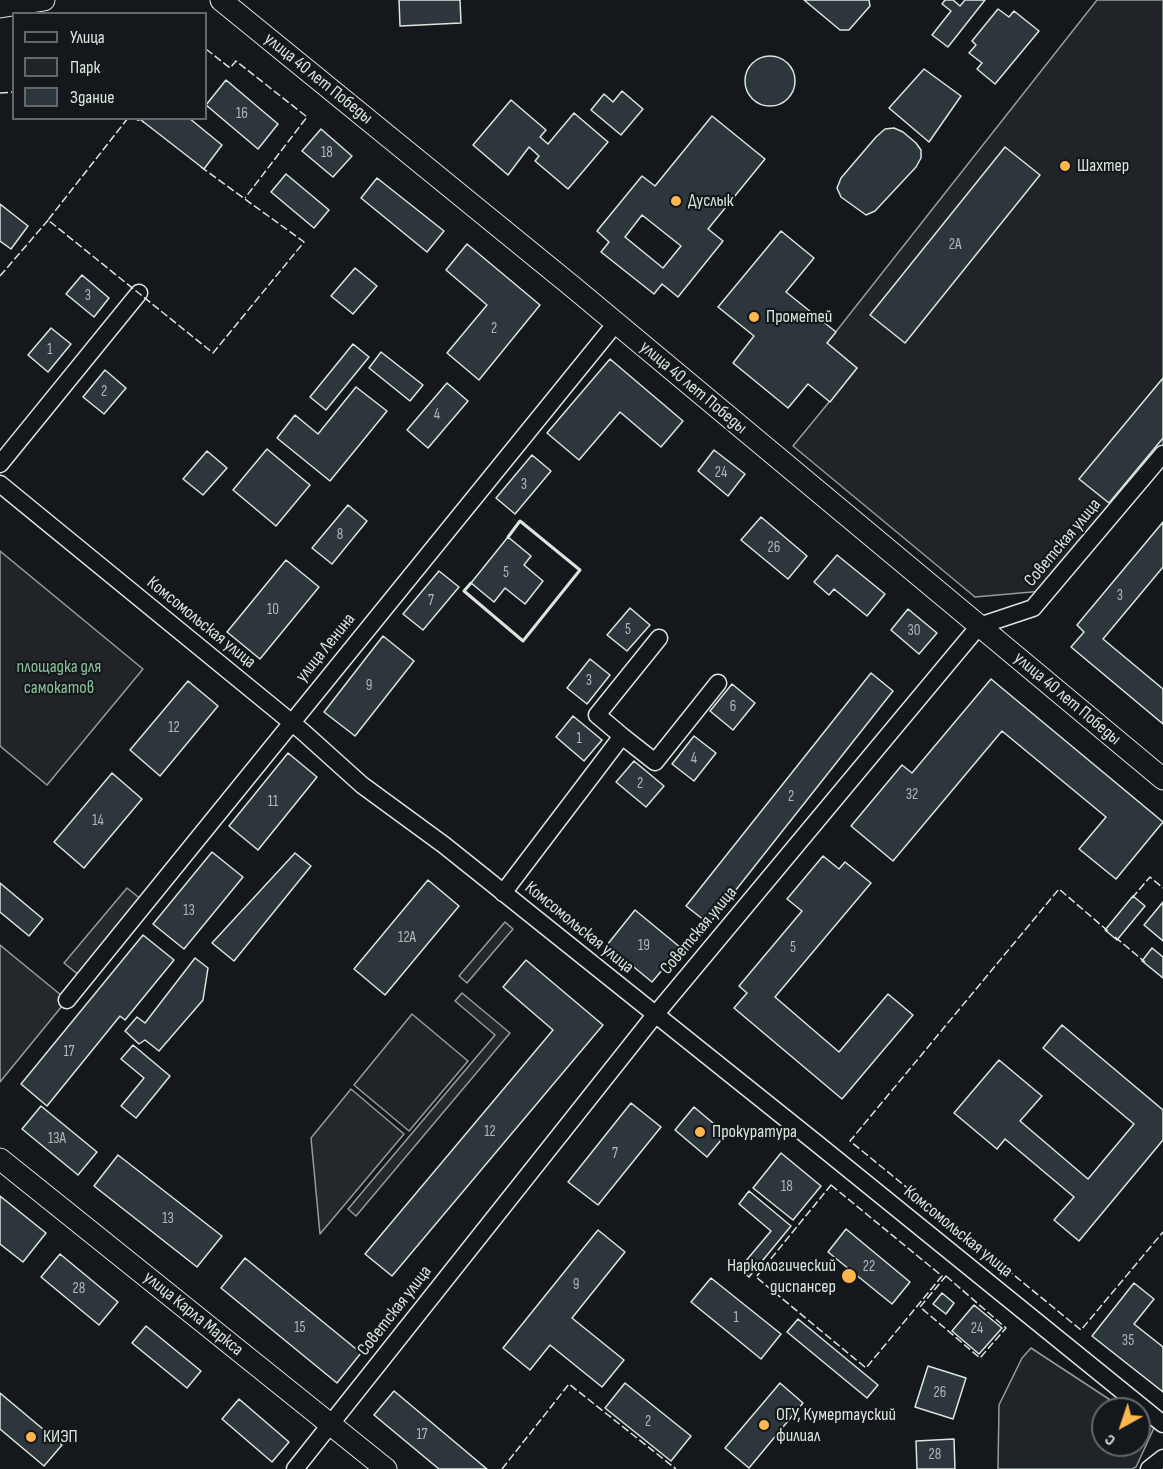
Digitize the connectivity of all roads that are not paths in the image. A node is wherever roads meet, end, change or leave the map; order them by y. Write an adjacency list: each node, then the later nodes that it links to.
1 (44, 0): 3 (main road)
2 (221, 0): 5 (main road, улица 40 лет Победы)
3 (0, 7)
4 (139, 293): 7 (street)
5 (616, 322): 9 (main road, улица 40 лет Победы); 12 (street, улица Ленина)
6 (1163, 454): 9 (street, Советская улица)
7 (0, 464)
8 (0, 484): 12 (street, Комсомольская улица)
9 (979, 626): 14 (main road, улица 40 лет Победы); 17 (street, Советская улица)
10 (659, 638): 13 (street)
11 (718, 683): 13 (street)
12 (291, 722): 15 (street, Комсомольская улица); 16 (street, улица Ленина)
13 (622, 736): 15 (street)
14 (1163, 779)
15 (503, 893): 17 (street, Комсомольская улица)
16 (67, 1000)
17 (655, 1015): 19 (street, Советская улица); 20 (street, Комсомольская улица)
18 (0, 1159): 19 (main road, улица Карла Маркса)
19 (331, 1424): 22 (street, Советская улица); 23 (main road, улица Карла Маркса)
20 (1163, 1424)
21 (1163, 1458): 24 (street)
22 (295, 1469)
23 (386, 1469)
24 (1149, 1469)

